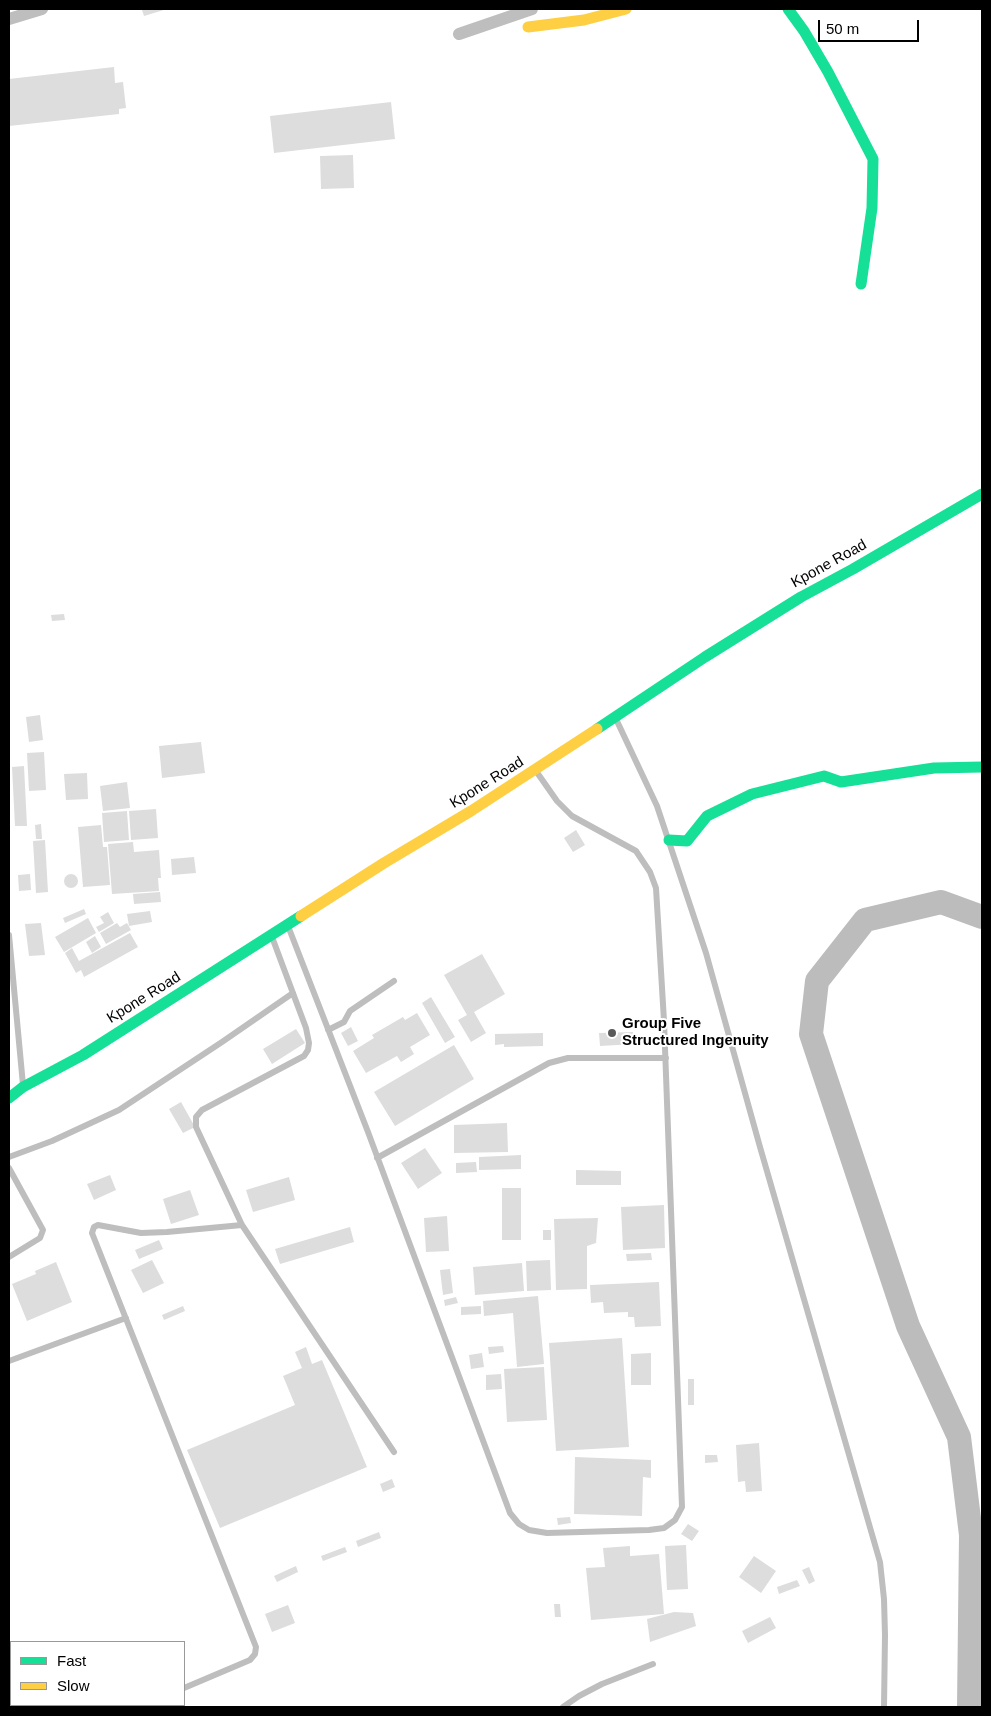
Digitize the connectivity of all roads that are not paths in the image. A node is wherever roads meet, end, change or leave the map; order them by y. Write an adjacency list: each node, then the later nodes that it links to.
1 (42, 9): 5 (street)
2 (532, 9): 7 (street)
3 (626, 9): 6 (main road)
4 (788, 9): 8 (main road)
5 (9, 19)
6 (528, 27)
7 (459, 34)
8 (861, 284)
9 (982, 494): 10 (main road, Kpone Road)
10 (615, 718): 12 (main road, Kpone Road); 13 (lane)
11 (982, 767): 13 (main road)
12 (535, 770): 14 (main road, Kpone Road); 20 (lane)
13 (669, 840): 34 (lane)
14 (288, 924): 16 (main road, Kpone Road); 19 (lane)
15 (9, 935): 21 (lane)
16 (271, 935): 18 (lane); 21 (main road, Kpone Road)
17 (394, 981): 19 (lane)
18 (293, 993): 23 (lane); 26 (lane)
19 (328, 1030): 24 (lane)
20 (666, 1058): 24 (lane); 24 (lane)
21 (23, 1086): 22 (main road, Kpone Road)
22 (9, 1098)
23 (9, 1157)
24 (377, 1158)
25 (9, 1168): 27 (lane)
26 (242, 1225): 28 (lane); 30 (lane)
27 (9, 1257)
28 (126, 1318): 29 (lane); 32 (lane)
29 (9, 1361)
30 (394, 1452)
31 (653, 1664): 33 (lane)
32 (185, 1688)
33 (563, 1707)
34 (884, 1707)

